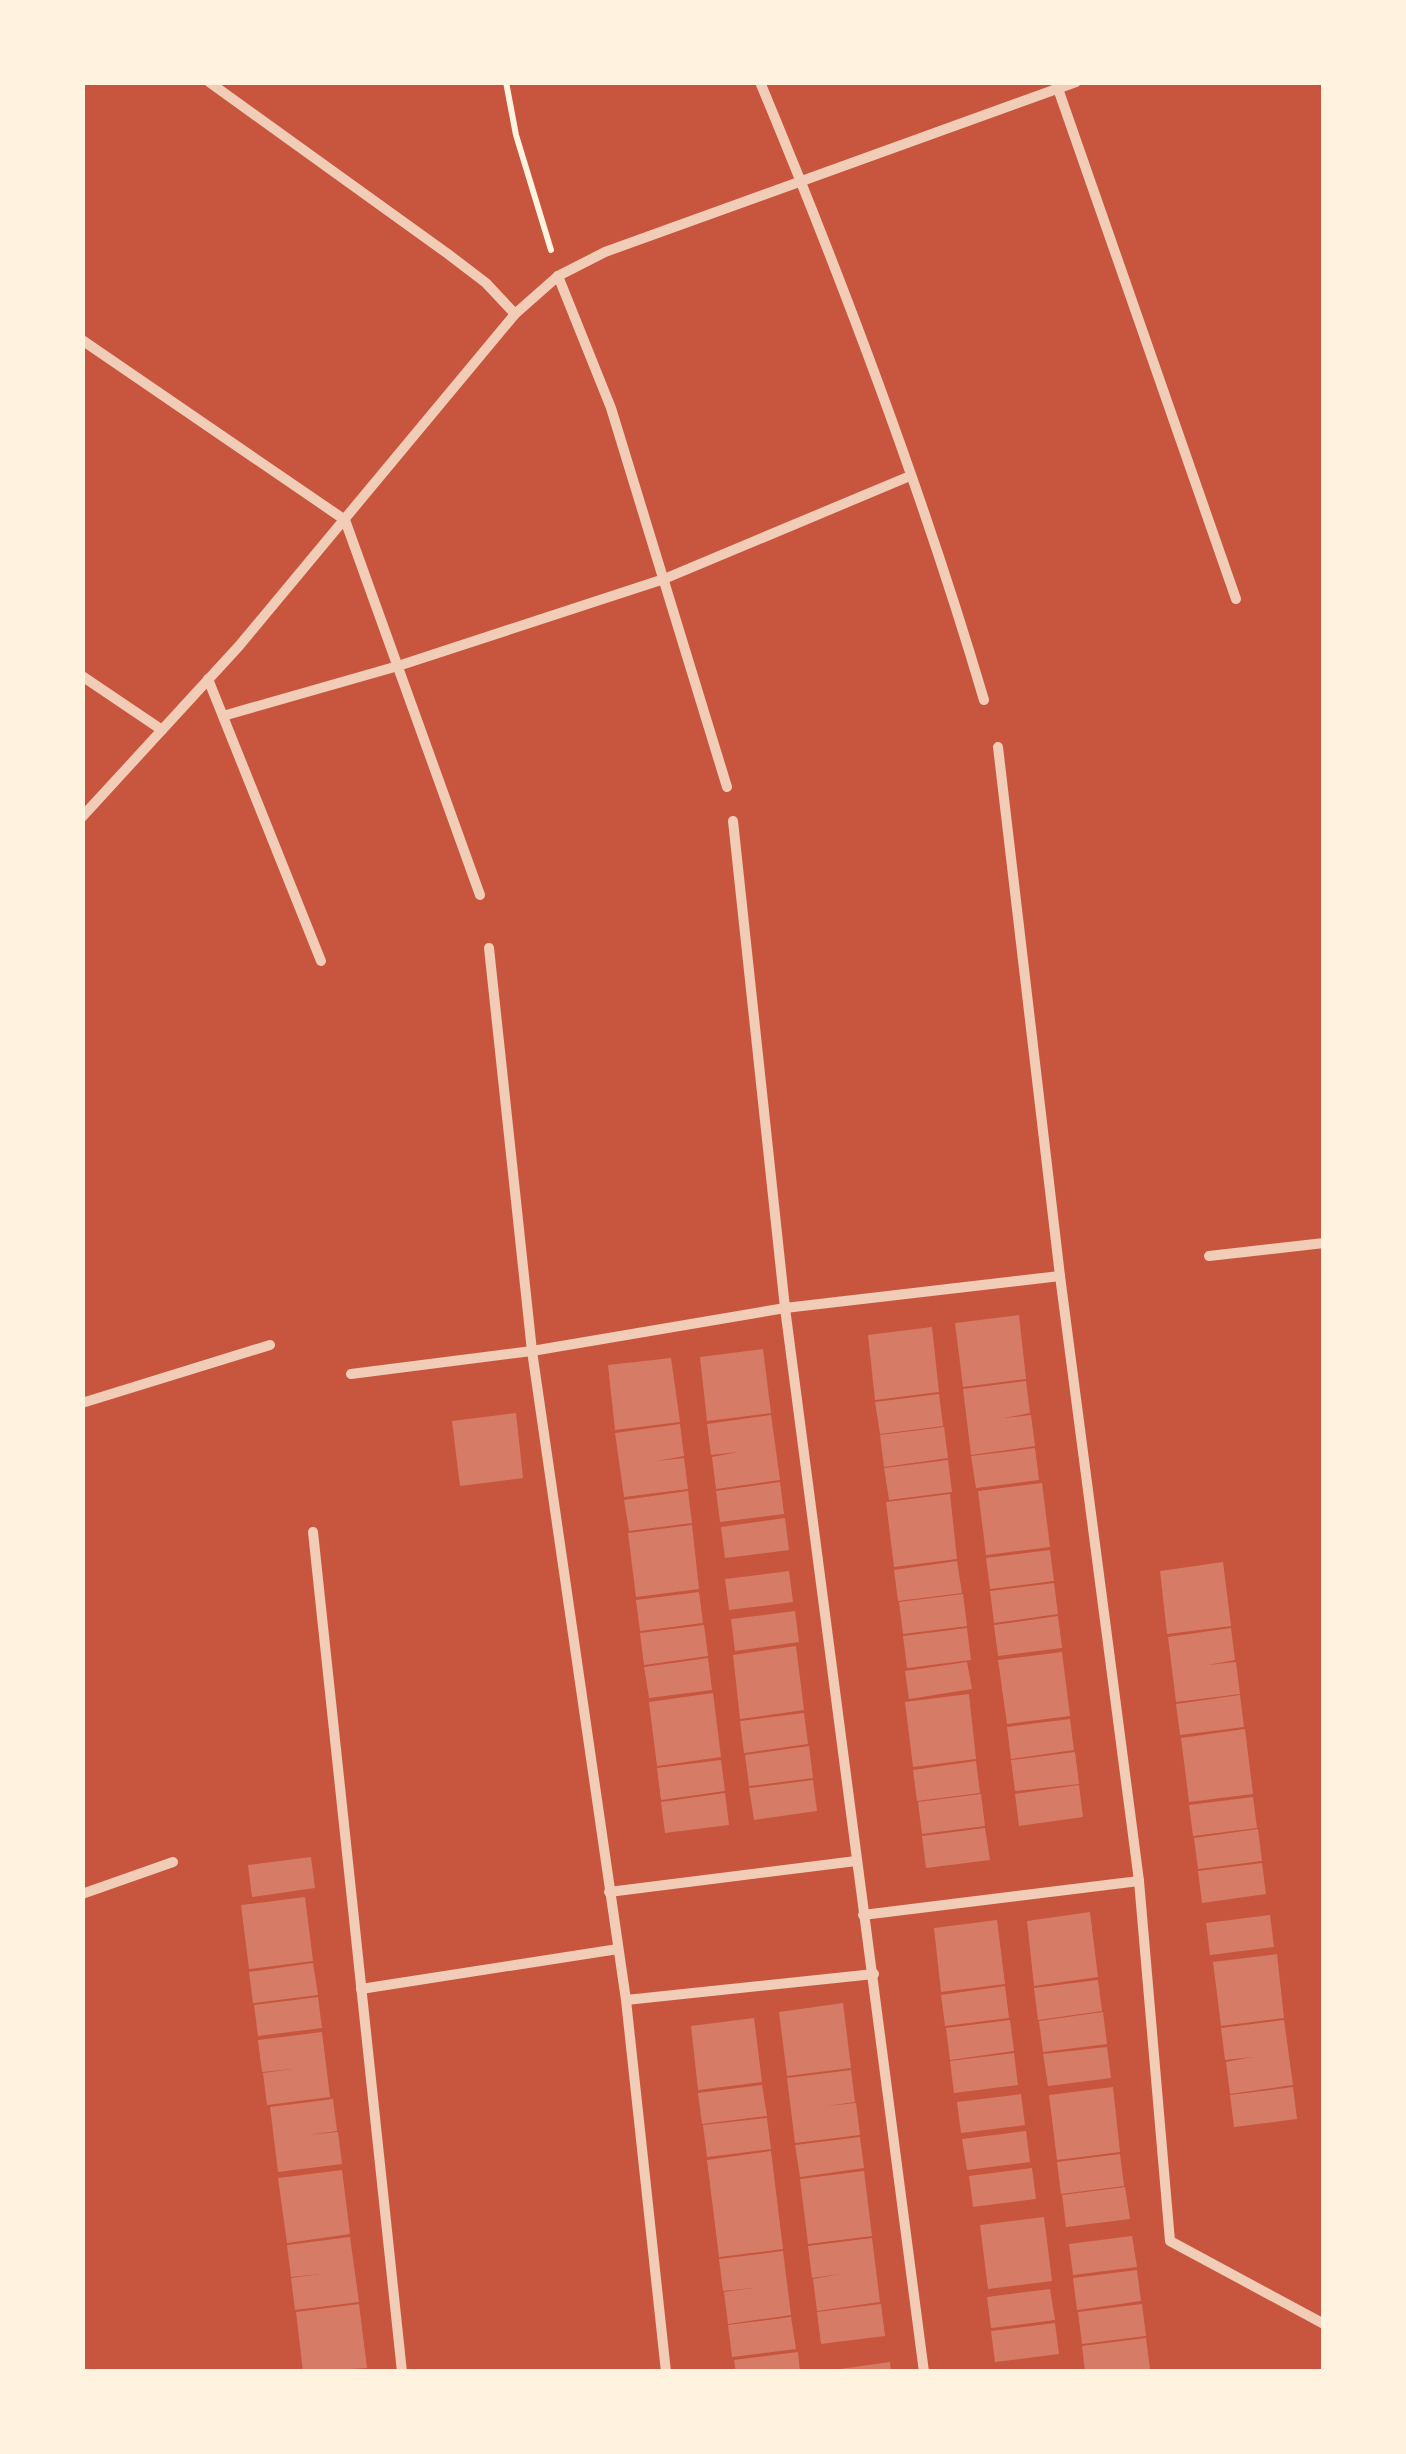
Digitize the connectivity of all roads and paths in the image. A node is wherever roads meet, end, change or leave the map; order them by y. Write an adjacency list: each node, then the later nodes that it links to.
1 (209, 82): 8 (street)
2 (506, 82): 7 (path)
3 (760, 82): 6 (street)
4 (1076, 82): 5 (street)
5 (1057, 86): 6 (street); 13 (street)
6 (801, 182): 7 (street); 10 (street)
7 (558, 276): 8 (street); 12 (street)
8 (515, 314): 11 (street)
9 (82, 340): 11 (street)
10 (910, 476): 12 (street); 17 (street)
11 (345, 520): 14 (street); 16 (street)
12 (664, 580): 14 (street); 21 (street)
13 (1236, 599)
14 (398, 666): 18 (street); 24 (street)
15 (82, 676): 19 (street)
16 (208, 680): 18 (street); 19 (street)
17 (984, 700)
18 (223, 716): 26 (street)
19 (162, 730): 22 (street)
20 (998, 747): 29 (street)
21 (728, 787)
22 (82, 816)
23 (733, 821): 30 (street)
24 (480, 895)
25 (489, 948): 32 (street)
26 (321, 961)
27 (1324, 1243): 28 (street)
28 (1210, 1256)
29 (1060, 1276): 30 (street); 38 (street)
30 (785, 1308): 32 (street); 36 (street)
31 (270, 1345): 34 (street)
32 (532, 1351): 33 (street); 39 (street)
33 (351, 1374)
34 (82, 1403)
35 (313, 1532): 44 (street)
36 (856, 1861): 39 (street); 41 (street)
37 (172, 1862): 40 (street)
38 (1139, 1881): 41 (street); 46 (street)
39 (610, 1892): 42 (street)
40 (82, 1894)
41 (863, 1915): 43 (street)
42 (618, 1950): 44 (street); 45 (street)
43 (874, 1974): 45 (street); 49 (street)
44 (361, 1988): 47 (street)
45 (626, 2000): 48 (street)
46 (1324, 2324)
47 (402, 2372)
48 (666, 2372)
49 (924, 2372)

